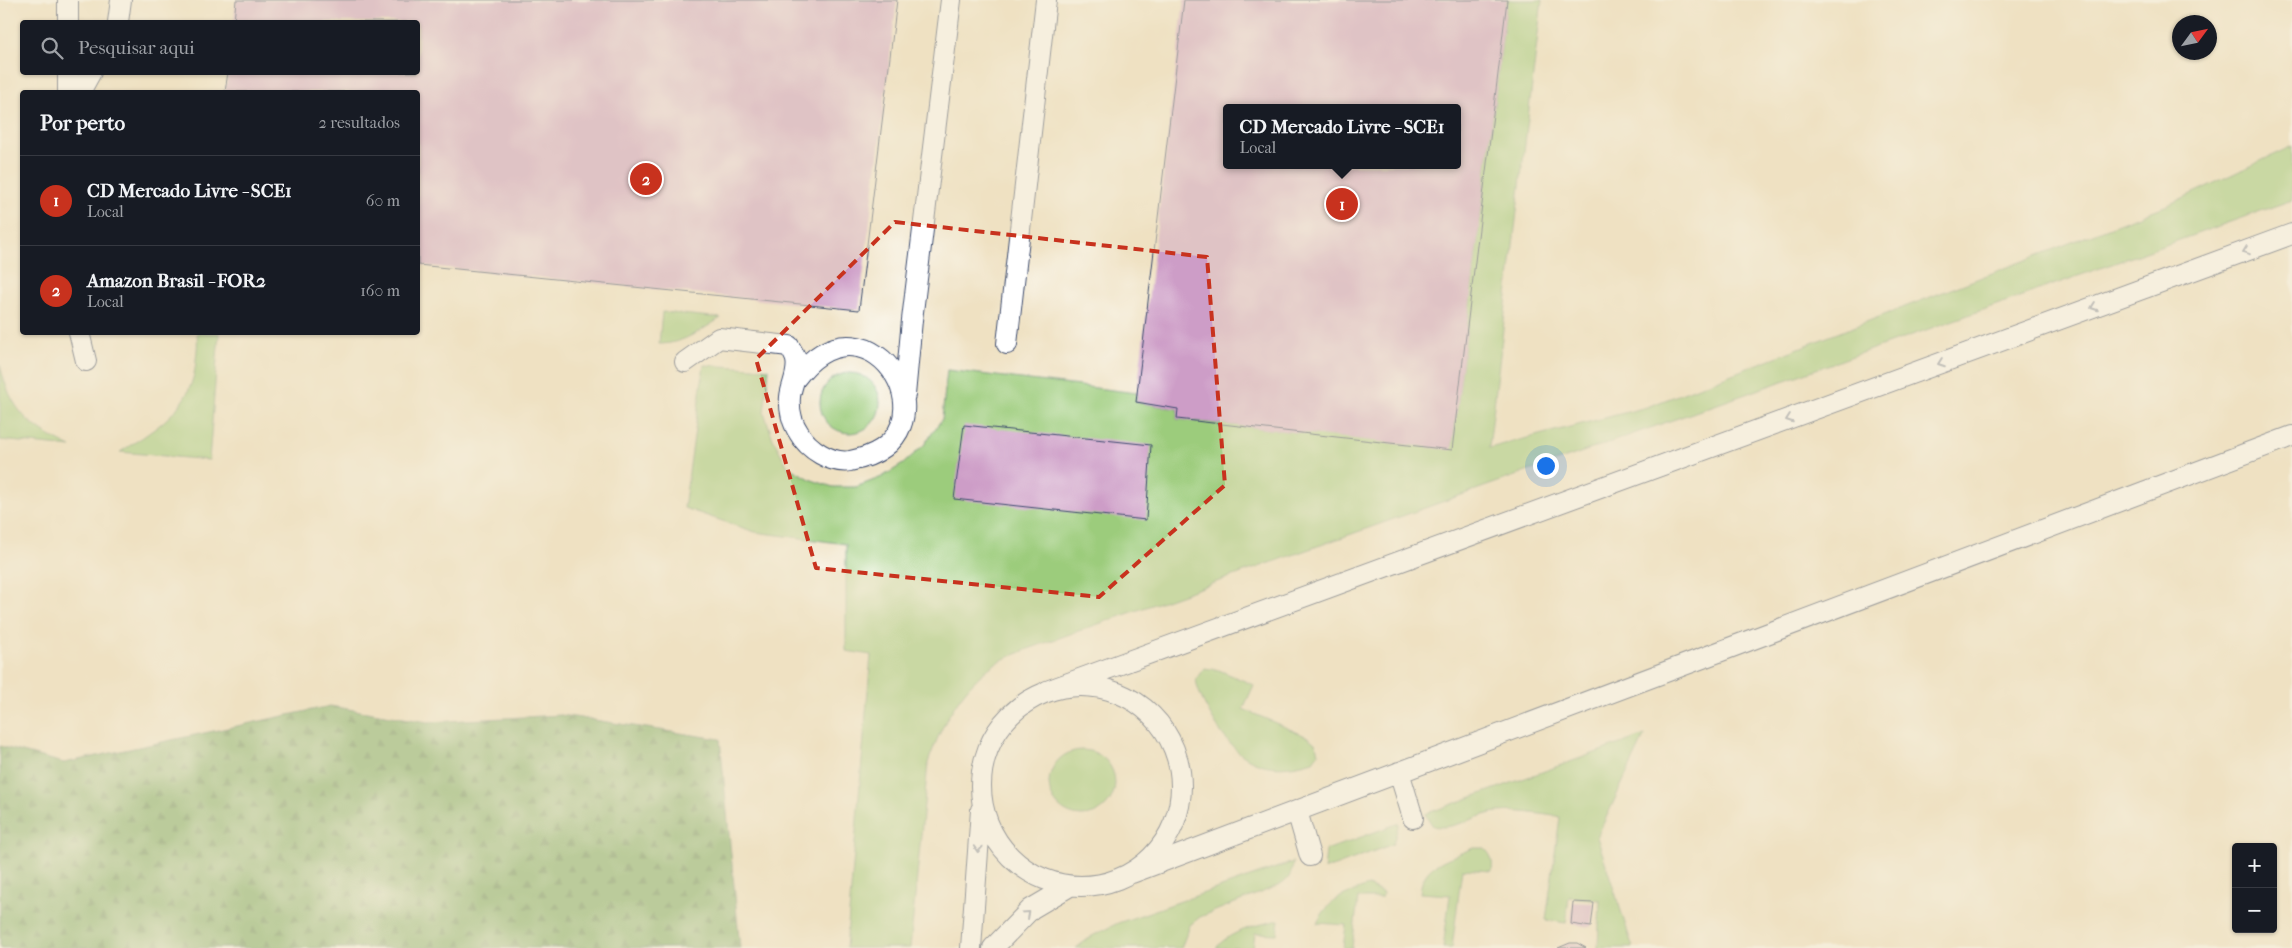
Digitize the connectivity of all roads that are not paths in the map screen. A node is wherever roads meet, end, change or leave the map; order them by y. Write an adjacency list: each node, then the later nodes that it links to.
1 (68, 0): 5 (lane)
2 (121, 0): 6 (lane)
3 (951, 0): 17 (lane)
4 (1046, 0): 13 (lane)
5 (68, 20)
6 (118, 20)
7 (68, 75): 9 (lane)
8 (89, 75): 10 (lane)
9 (68, 90)
10 (81, 90)
11 (2292, 234): 19 (lane, one-way to 19)
12 (79, 335): 14 (lane)
13 (1007, 344)
14 (86, 361)
15 (685, 362): 16 (lane)
16 (796, 378): 17 (lane); 17 (lane)
17 (905, 404)
18 (2292, 436): 20 (lane)
19 (1047, 691): 21 (lane); 25 (lane)
20 (1399, 772): 22 (lane); 23 (lane)
21 (981, 801): 26 (lane); 27 (lane, one-way to 27)
22 (1297, 811): 24 (lane); 25 (lane)
23 (1413, 818)
24 (1310, 856)
25 (1132, 873): 26 (lane)
26 (1070, 886): 28 (lane, one-way to 26)
27 (971, 948)
28 (992, 948)

